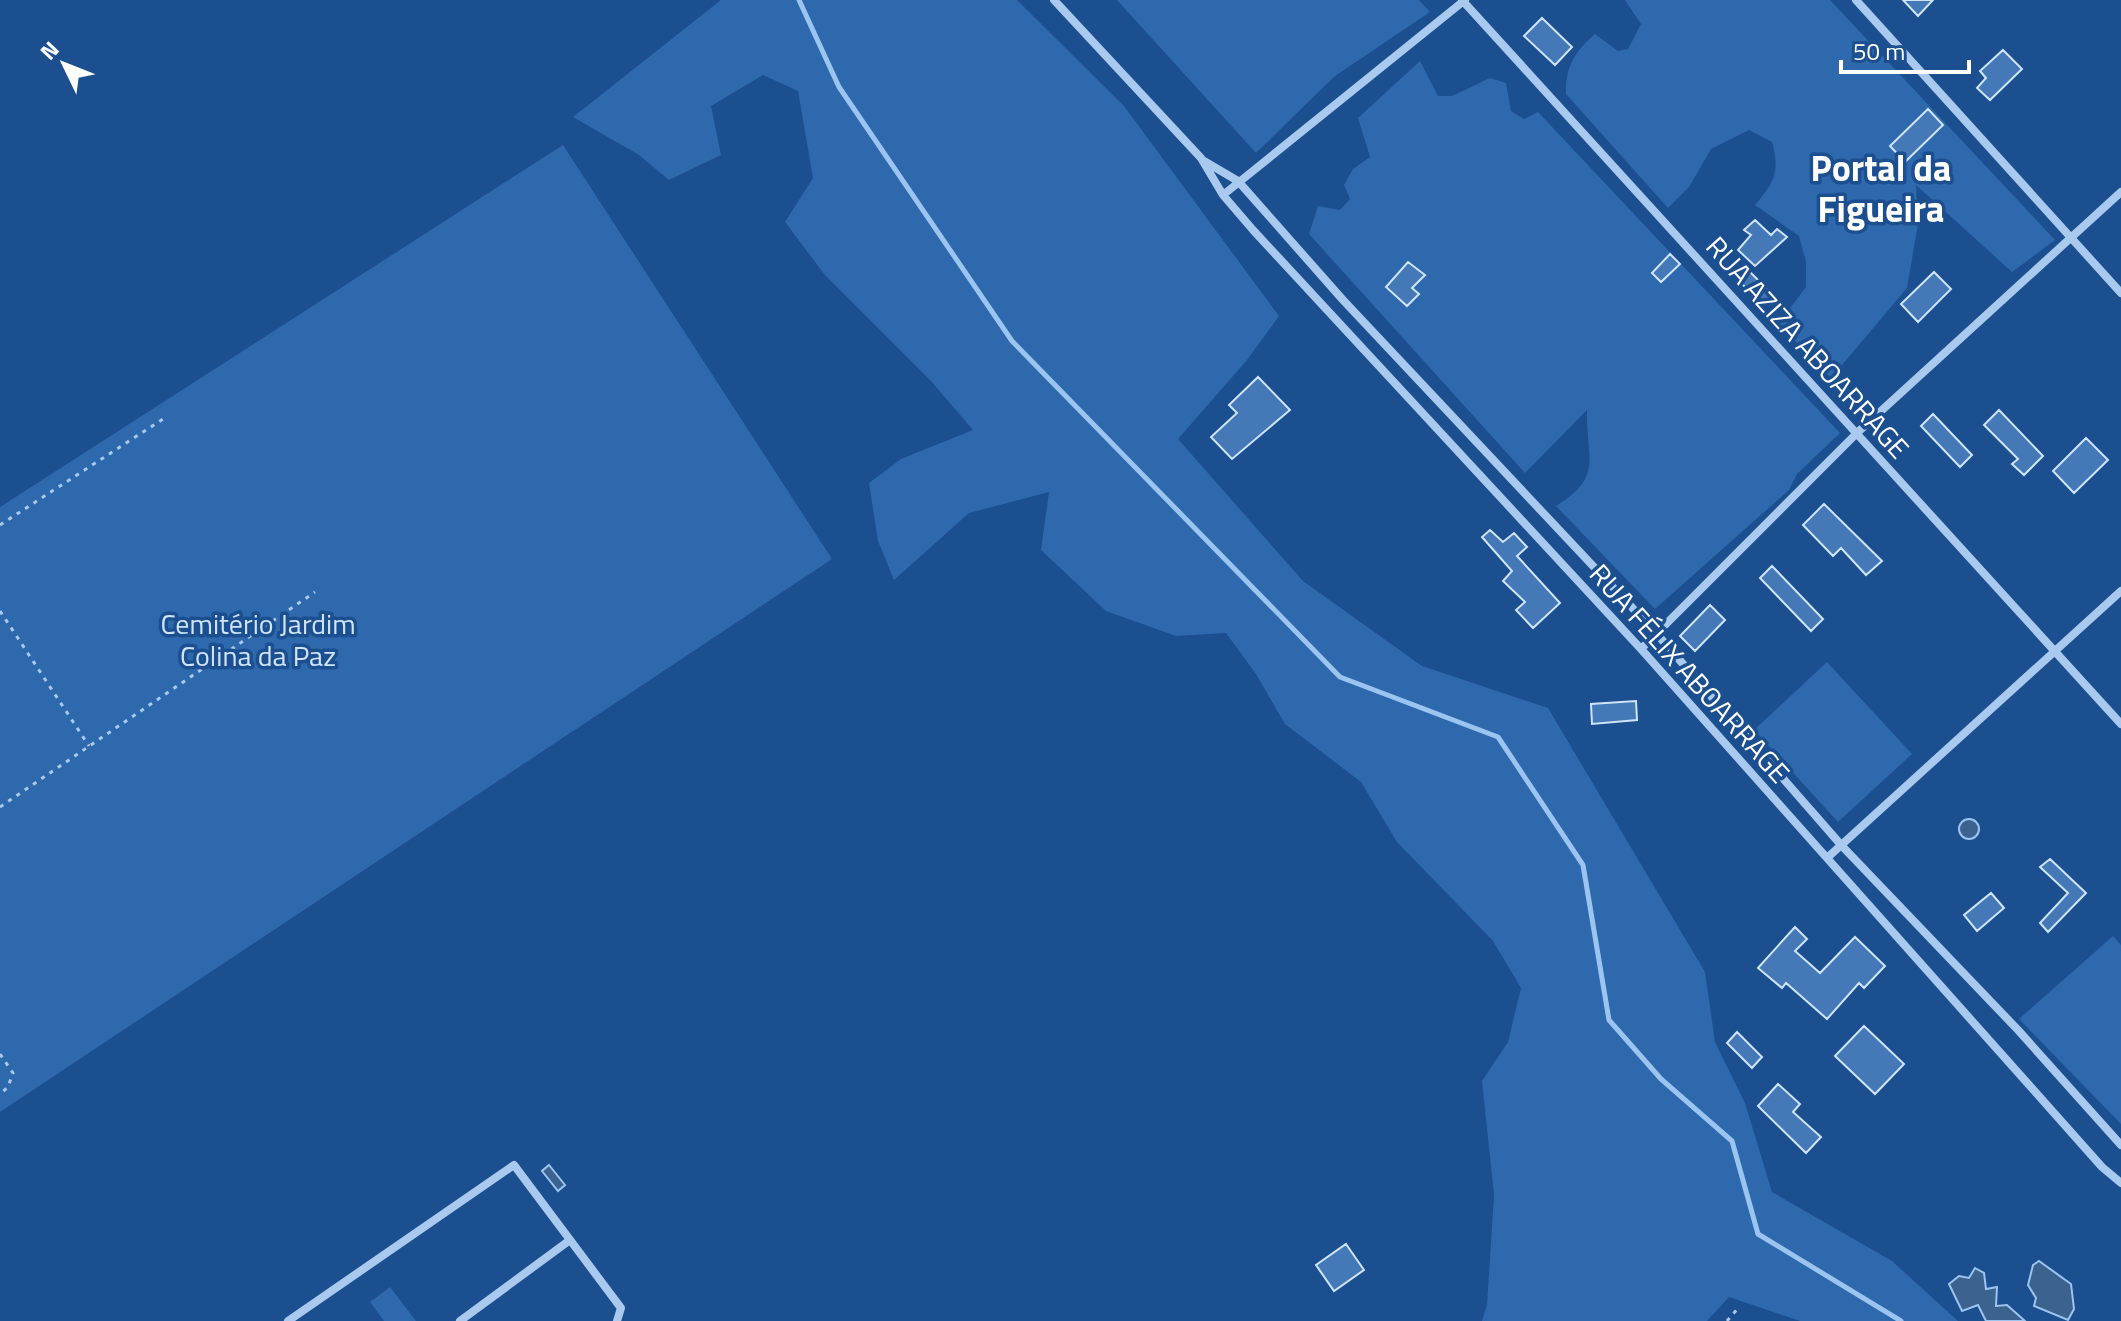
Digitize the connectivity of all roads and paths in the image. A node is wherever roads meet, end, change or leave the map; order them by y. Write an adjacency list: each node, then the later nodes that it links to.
1 (1054, 0): 4 (street)
2 (1856, 0): 8 (street)
3 (1463, 1): 5 (street); 11 (street, RUA AZIZA ABOARRAGE)
4 (1201, 158): 5 (street, RUA FÉLIX ABOARRAGE); 7 (street, RUA FÉLIX ABOARRAGE)
5 (1238, 181): 7 (street); 16 (street, RUA FÉLIX ABOARRAGE)
6 (2121, 192): 8 (street)
7 (1223, 195): 17 (street, RUA FÉLIX ABOARRAGE)
8 (2071, 236): 9 (street); 11 (street)
9 (2121, 293)
10 (163, 419): 12 (path)
11 (1858, 432): 16 (street); 18 (street, RUA AZIZA ABOARRAGE)
12 (0, 525)
13 (2121, 591): 18 (street)
14 (315, 592): 20 (path)
15 (0, 611): 20 (path)
16 (1656, 633): 17 (street); 22 (street, RUA FÉLIX ABOARRAGE)
17 (1641, 649): 23 (street, RUA FÉLIX ABOARRAGE)
18 (2054, 652): 19 (street, RUA AZIZA ABOARRAGE); 22 (street)
19 (2121, 724)
20 (89, 746): 21 (path)
21 (0, 807)
22 (1842, 846): 23 (street); 26 (street, RUA FÉLIX ABOARRAGE)
23 (1827, 858): 27 (street, RUA FÉLIX ABOARRAGE)
24 (0, 1054): 25 (path)
25 (0, 1094)
26 (2121, 1145)
27 (2121, 1183)
28 (570, 1240): 30 (street); 31 (street); 32 (street)
29 (1739, 1307): 33 (path)
30 (288, 1321)
31 (460, 1321)
32 (617, 1321)
33 (1727, 1321)

